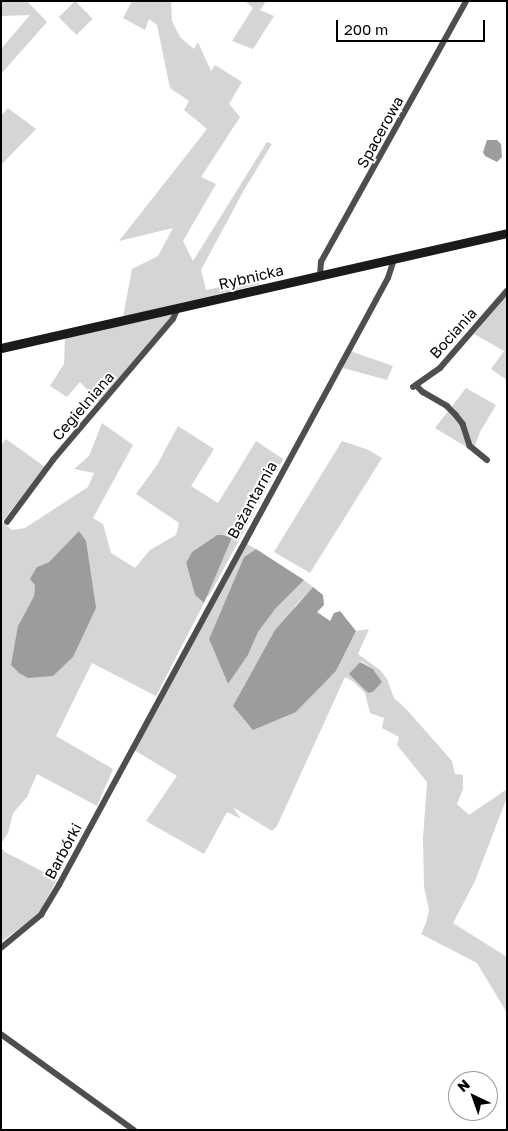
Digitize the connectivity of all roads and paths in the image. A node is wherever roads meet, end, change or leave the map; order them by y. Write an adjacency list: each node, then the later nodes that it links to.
1 (466, 1): 4 (street, Spacerowa)
2 (507, 233): 3 (main road, Rybnicka)
3 (394, 259): 4 (main road, Rybnicka); 10 (street, Bażantarnia)
4 (320, 276): 6 (main road, Rybnicka)
5 (507, 291): 8 (street, Bociania)
6 (178, 308): 7 (main road, Rybnicka); 9 (street, Cegielniana)
7 (1, 348)
8 (488, 460)
9 (7, 522)
10 (130, 753): 11 (street, Barbórki)
11 (1, 948)
12 (1, 1034): 13 (street)
13 (134, 1130)

